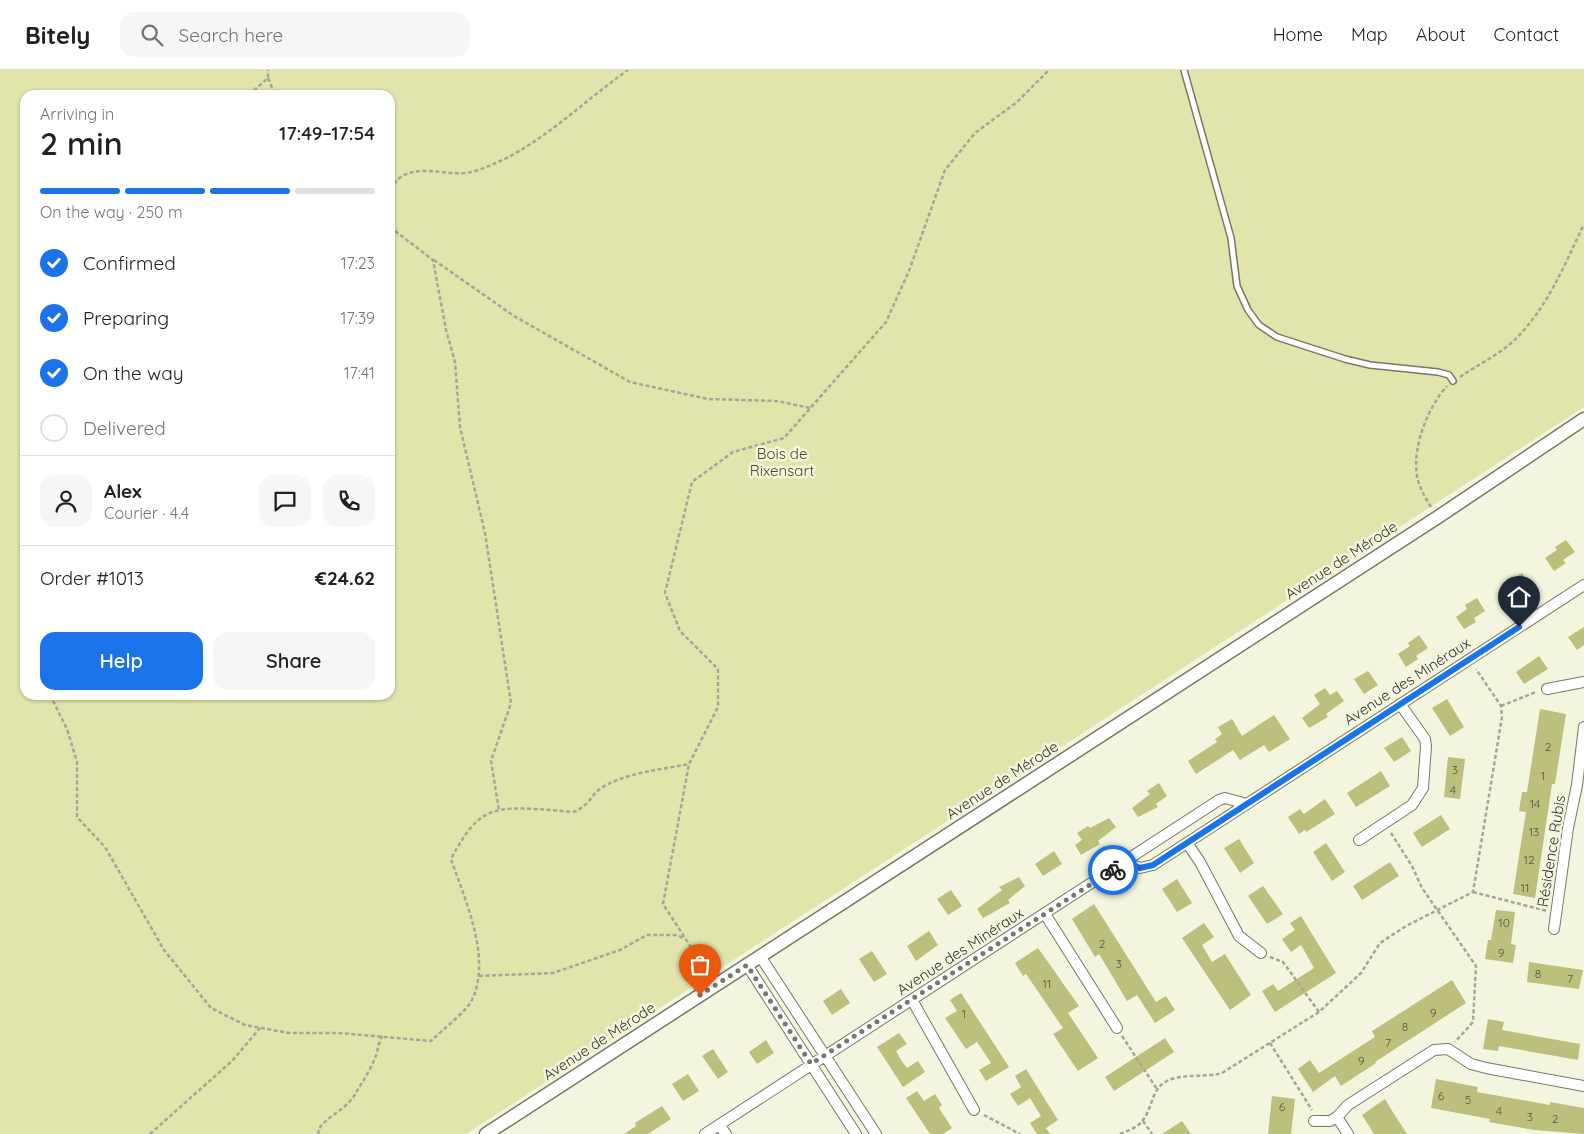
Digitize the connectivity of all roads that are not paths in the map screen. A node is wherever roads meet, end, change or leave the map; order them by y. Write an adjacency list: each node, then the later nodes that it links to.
1 (1184, 70): 2 (lane)
2 (1453, 381)
3 (1584, 419): 5 (street, Avenue de Mérode)
4 (1584, 429): 5 (street, Avenue de Mérode)
5 (1535, 453): 19 (street, Avenue de Mérode)
6 (1584, 584): 9 (street, Avenue des Minéraux)
7 (1584, 682): 8 (street)
8 (1547, 689)
9 (1400, 704): 12 (street, Avenue des Minéraux); 13 (street)
10 (1584, 727): 11 (street, Résidence Rubis)
11 (1581, 786): 17 (street, Résidence Rubis)
12 (1247, 804): 14 (street, Avenue des Minéraux); 15 (street, Avenue des Minéraux)
13 (1359, 840)
14 (1187, 843): 15 (street, Avenue des Minéraux); 18 (street)
15 (1125, 862): 16 (street, Avenue des Minéraux)
16 (1045, 914): 21 (street, Avenue des Minéraux); 22 (street)
17 (1554, 929)
18 (1261, 953)
19 (760, 956): 20 (street, Avenue de Mérode); 23 (street)
20 (747, 965): 24 (street); 30 (street, Avenue de Mérode)
21 (912, 1000): 23 (street, Avenue des Minéraux); 26 (street)
22 (1117, 1028)
23 (825, 1056): 24 (street, Avenue des Minéraux); 34 (street)
24 (811, 1064): 29 (street, Avenue des Minéraux); 33 (street)
25 (1584, 1086): 27 (street)
26 (974, 1110)
27 (1337, 1118): 28 (street); 35 (street)
28 (1314, 1121)
29 (719, 1125): 31 (street, Avenue des Minéraux); 32 (street)
30 (486, 1134)
31 (705, 1134)
32 (726, 1134)
33 (856, 1134)
34 (876, 1134)
35 (1348, 1134)

